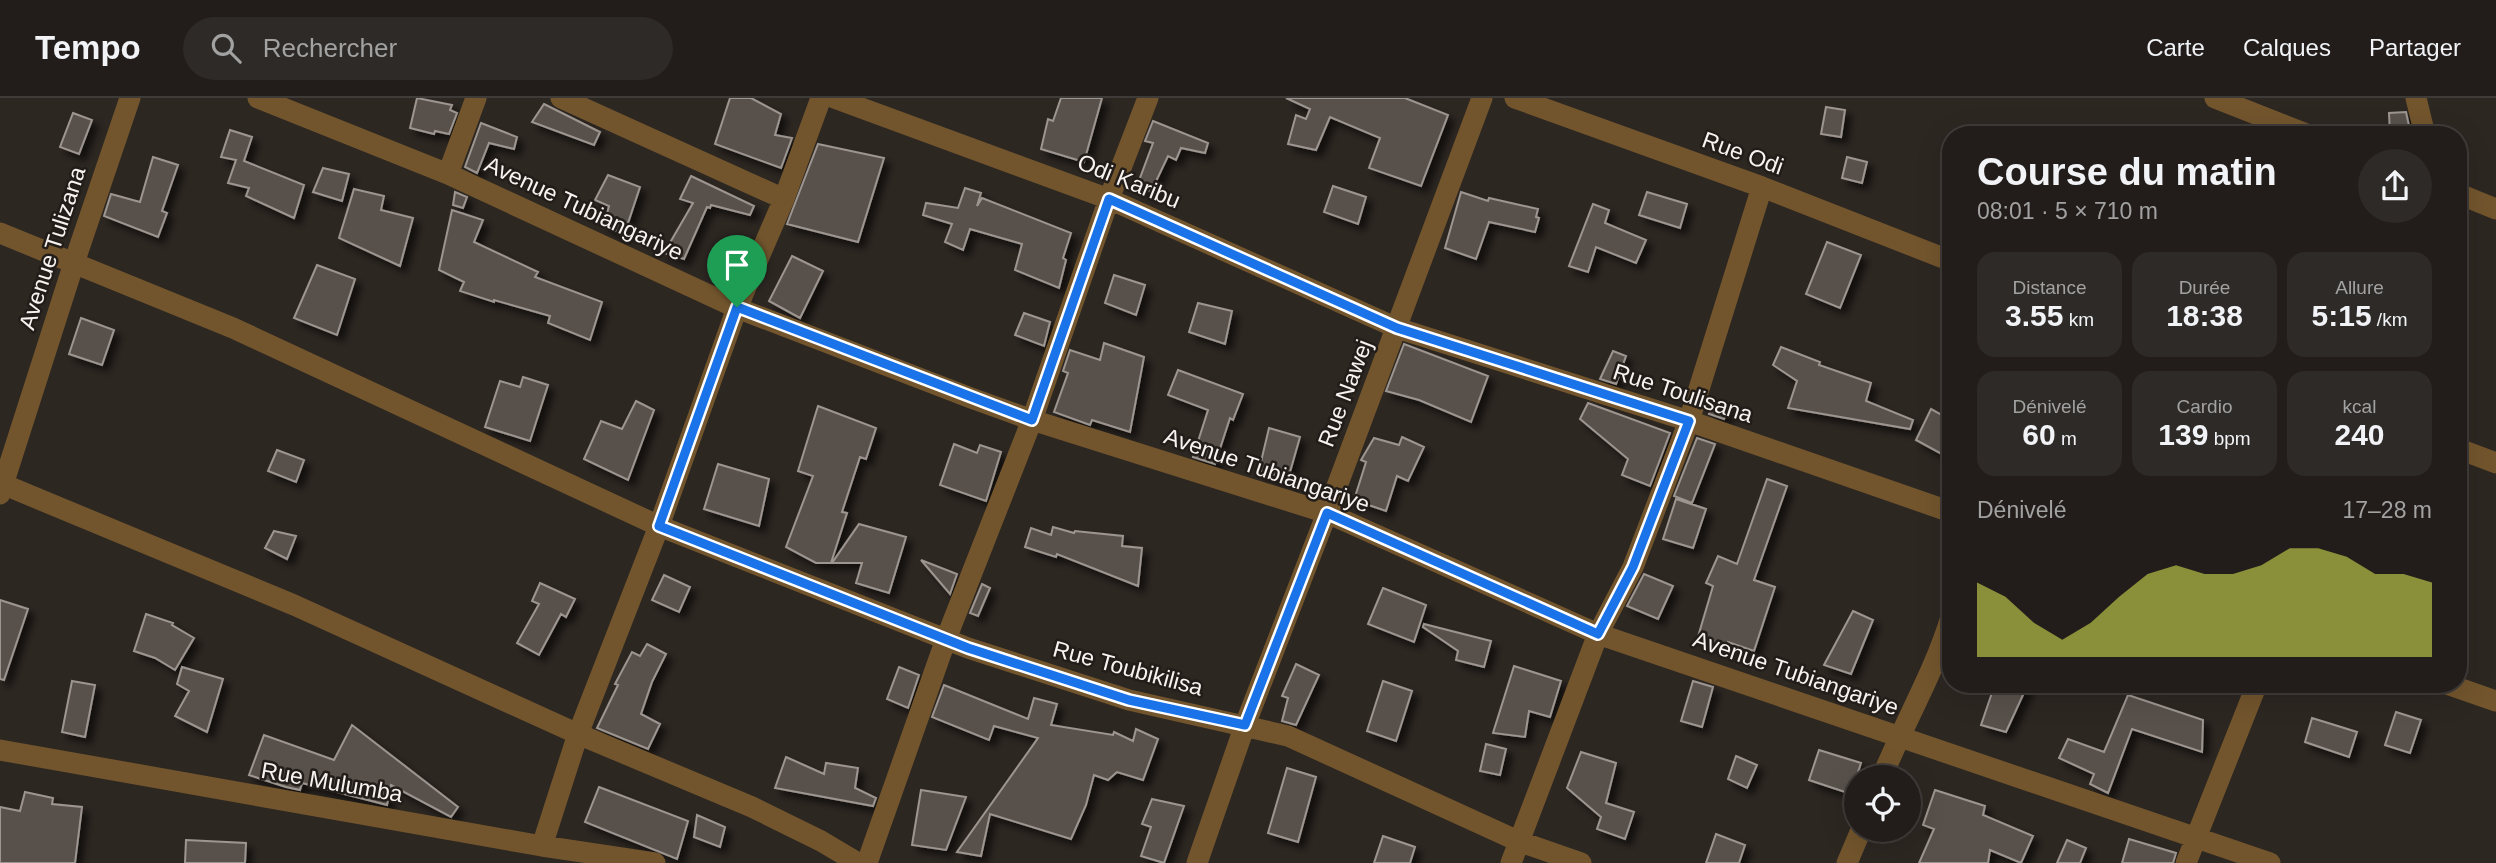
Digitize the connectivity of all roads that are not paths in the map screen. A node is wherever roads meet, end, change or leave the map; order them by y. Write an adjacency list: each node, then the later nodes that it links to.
1 (131, 98): 22 (street, Avenue Tulizana)
2 (258, 98): 14 (street, Avenue Tubiangariye)
3 (476, 98): 14 (street)
4 (561, 98): 17 (street)
5 (821, 98): 17 (street)
6 (834, 98): 18 (street, Odi Karibu)
7 (1148, 98): 18 (street)
8 (1482, 98): 24 (street, Rue Nawej)
9 (1515, 98): 15 (street, Rue Odi)
10 (2215, 98): 12 (street)
11 (2416, 98): 13 (street)
12 (2286, 126)
13 (2423, 126)
14 (448, 174): 23 (street, Avenue Tubiangariye)
15 (1762, 187): 21 (street, Rue Odi); 26 (street)
16 (2467, 197): 19 (street)
17 (784, 199): 23 (street)
18 (1109, 199): 24 (street, Odi Karibu); 25 (street)
19 (2496, 209)
20 (0, 233): 22 (street, Rue Toubikilisa)
21 (1942, 257)
22 (74, 263): 29 (street, Avenue Tulizana); 32 (street, Rue Toubikilisa)
23 (737, 307): 25 (street, Avenue Tubiangariye); 32 (street)
24 (1397, 328): 26 (street, Rue Toulisana); 31 (street, Rue Nawej)
25 (1032, 420): 31 (street, Avenue Tubiangariye); 34 (street)
26 (1689, 421): 30 (street, Rue Toulisana); 33 (street)
27 (2467, 452): 28 (street)
28 (2496, 463)
29 (1, 487): 40 (street)
30 (1942, 509)
31 (1327, 513): 33 (street, Avenue Tubiangariye); 39 (street, Rue Nawej)
32 (659, 526): 34 (street, Rue Toubikilisa); 40 (street)
33 (1598, 634): 41 (street, Avenue Tubiangariye); 45 (street)
34 (946, 639): 39 (street, Rue Toubikilisa); 50 (street)
35 (1942, 647): 41 (street)
36 (2467, 691): 38 (street)
37 (2253, 693): 44 (street)
38 (2496, 701)
39 (1245, 725): 45 (street, Rue Toubikilisa); 51 (street, Rue Nawej)
40 (578, 734): 47 (street); 49 (street)
41 (1899, 736): 43 (street); 44 (street, Avenue Tubiangariye)
42 (0, 750): 47 (street, Rue Mulumba)
43 (1887, 765)
44 (2196, 838): 55 (street); 56 (street, Avenue Tubiangariye)
45 (1518, 841): 52 (street); 53 (street, Rue Toubikilisa)
46 (1856, 842): 54 (street)
47 (542, 846): 48 (street, Rue Mulumba)
48 (655, 863)
49 (858, 863)
50 (867, 863)
51 (1197, 863)
52 (1511, 863)
53 (1581, 863)
54 (1847, 863)
55 (2186, 863)
56 (2270, 863)

